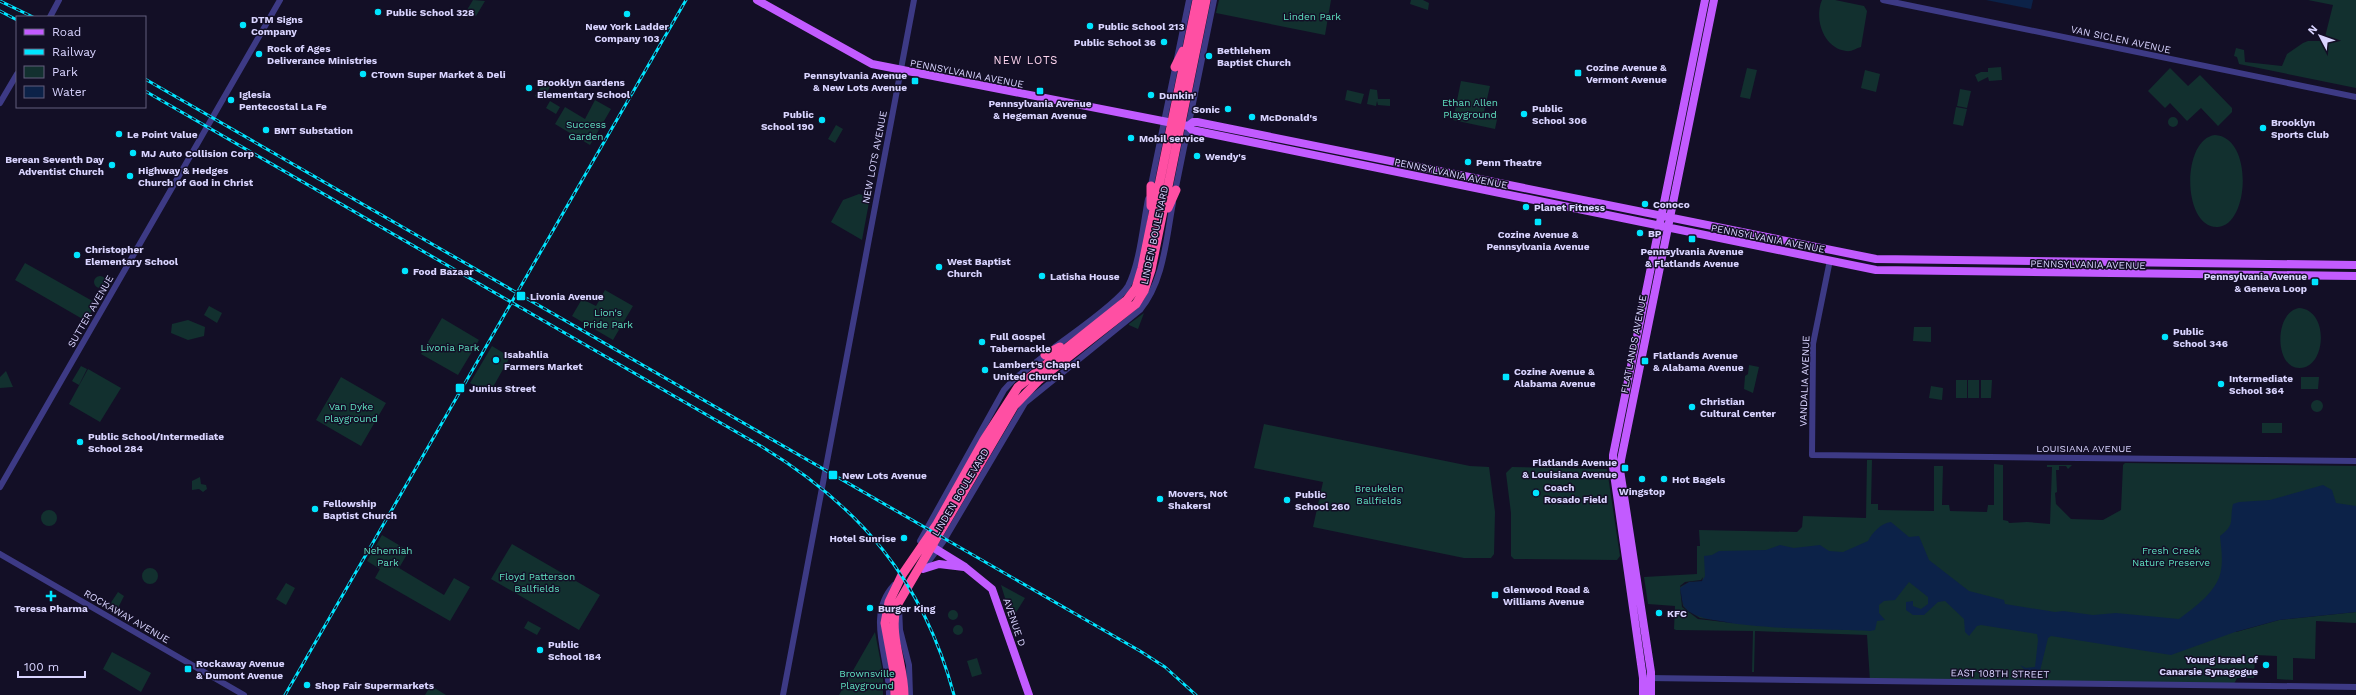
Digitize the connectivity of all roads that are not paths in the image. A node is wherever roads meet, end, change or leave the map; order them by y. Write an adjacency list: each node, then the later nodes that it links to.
1 (60, 0): 12 (street)
2 (280, 0): 36 (street, SUTTER AVENUE)
3 (757, 0): 15 (main road, PENNSYLVANIA AVENUE)
4 (914, 0): 15 (street, NEW LOTS AVENUE)
5 (1188, 0): 14 (street, LINDEN BOULEVARD)
6 (1197, 0): 13 (highway, LINDEN BOULEVARD)
7 (1206, 0): 20 (highway, LINDEN BOULEVARD)
8 (1214, 0): 20 (street, LINDEN BOULEVARD)
9 (1705, 0): 23 (main road, FLATLANDS AVENUE)
10 (1714, 0): 24 (main road, FLATLANDS AVENUE)
11 (1883, 0): 17 (street, VAN SICLEN AVENUE)
12 (51, 16)
13 (1188, 41): 14 (highway); 19 (highway, LINDEN BOULEVARD)
14 (1175, 67): 19 (street, LINDEN BOULEVARD)
15 (901, 71): 19 (main road, PENNSYLVANIA AVENUE); 47 (street, NEW LOTS AVENUE)
16 (16, 76): 18 (street)
17 (2356, 97)
18 (0, 103)
19 (1167, 122): 20 (main road, PENNSYLVANIA AVENUE); 21 (street, LINDEN BOULEVARD); 25 (highway, LINDEN BOULEVARD)
20 (1185, 125): 22 (street, LINDEN BOULEVARD); 23 (main road, PENNSYLVANIA AVENUE); 26 (highway, LINDEN BOULEVARD); 27 (main road, PENNSYLVANIA AVENUE)
21 (1151, 186): 25 (highway); 33 (street, LINDEN BOULEVARD)
22 (1176, 190): 26 (highway); 37 (street, LINDEN BOULEVARD)
23 (1660, 216): 24 (main road, PENNSYLVANIA AVENUE); 27 (main road, FLATLANDS AVENUE)
24 (1670, 217): 28 (main road, FLATLANDS AVENUE); 30 (main road, PENNSYLVANIA AVENUE)
25 (1151, 224): 32 (highway, LINDEN BOULEVARD)
26 (1161, 224): 37 (highway, LINDEN BOULEVARD)
27 (1658, 226): 28 (main road, PENNSYLVANIA AVENUE); 44 (main road, FLATLANDS AVENUE)
28 (1668, 228): 29 (main road, PENNSYLVANIA AVENUE); 44 (main road, FLATLANDS AVENUE)
29 (1830, 260): 31 (main road, PENNSYLVANIA AVENUE); 34 (street, VANDALIA AVENUE)
30 (2356, 265)
31 (2356, 276)
32 (1076, 340): 33 (highway); 37 (highway, LINDEN BOULEVARD)
33 (1045, 355): 41 (street, LINDEN BOULEVARD)
34 (1812, 455): 35 (street, LOUISIANA AVENUE)
35 (2356, 461)
36 (0, 486)
37 (931, 546): 39 (main road, AVENUE D); 40 (street, LINDEN BOULEVARD); 41 (highway, LINDEN BOULEVARD); 42 (highway, LINDEN BOULEVARD)
38 (0, 554): 46 (street, ROCKAWAY AVENUE)
39 (965, 568): 40 (main road); 52 (main road, AVENUE D)
40 (923, 569): 42 (street, LINDEN BOULEVARD)
41 (902, 575): 48 (street, LINDEN BOULEVARD); 49 (highway, LINDEN BOULEVARD)
42 (913, 578): 43 (highway, LINDEN BOULEVARD)
43 (901, 597): 50 (highway, LINDEN BOULEVARD); 51 (street, LINDEN BOULEVARD)
44 (1647, 678): 45 (street, EAST 108TH STREET); 53 (main road, FLATLANDS AVENUE); 54 (main road, FLATLANDS AVENUE)
45 (2356, 687)
46 (244, 695)
47 (783, 695)
48 (889, 695)
49 (895, 695)
50 (904, 695)
51 (910, 695)
52 (1029, 695)
53 (1643, 695)
54 (1651, 695)

